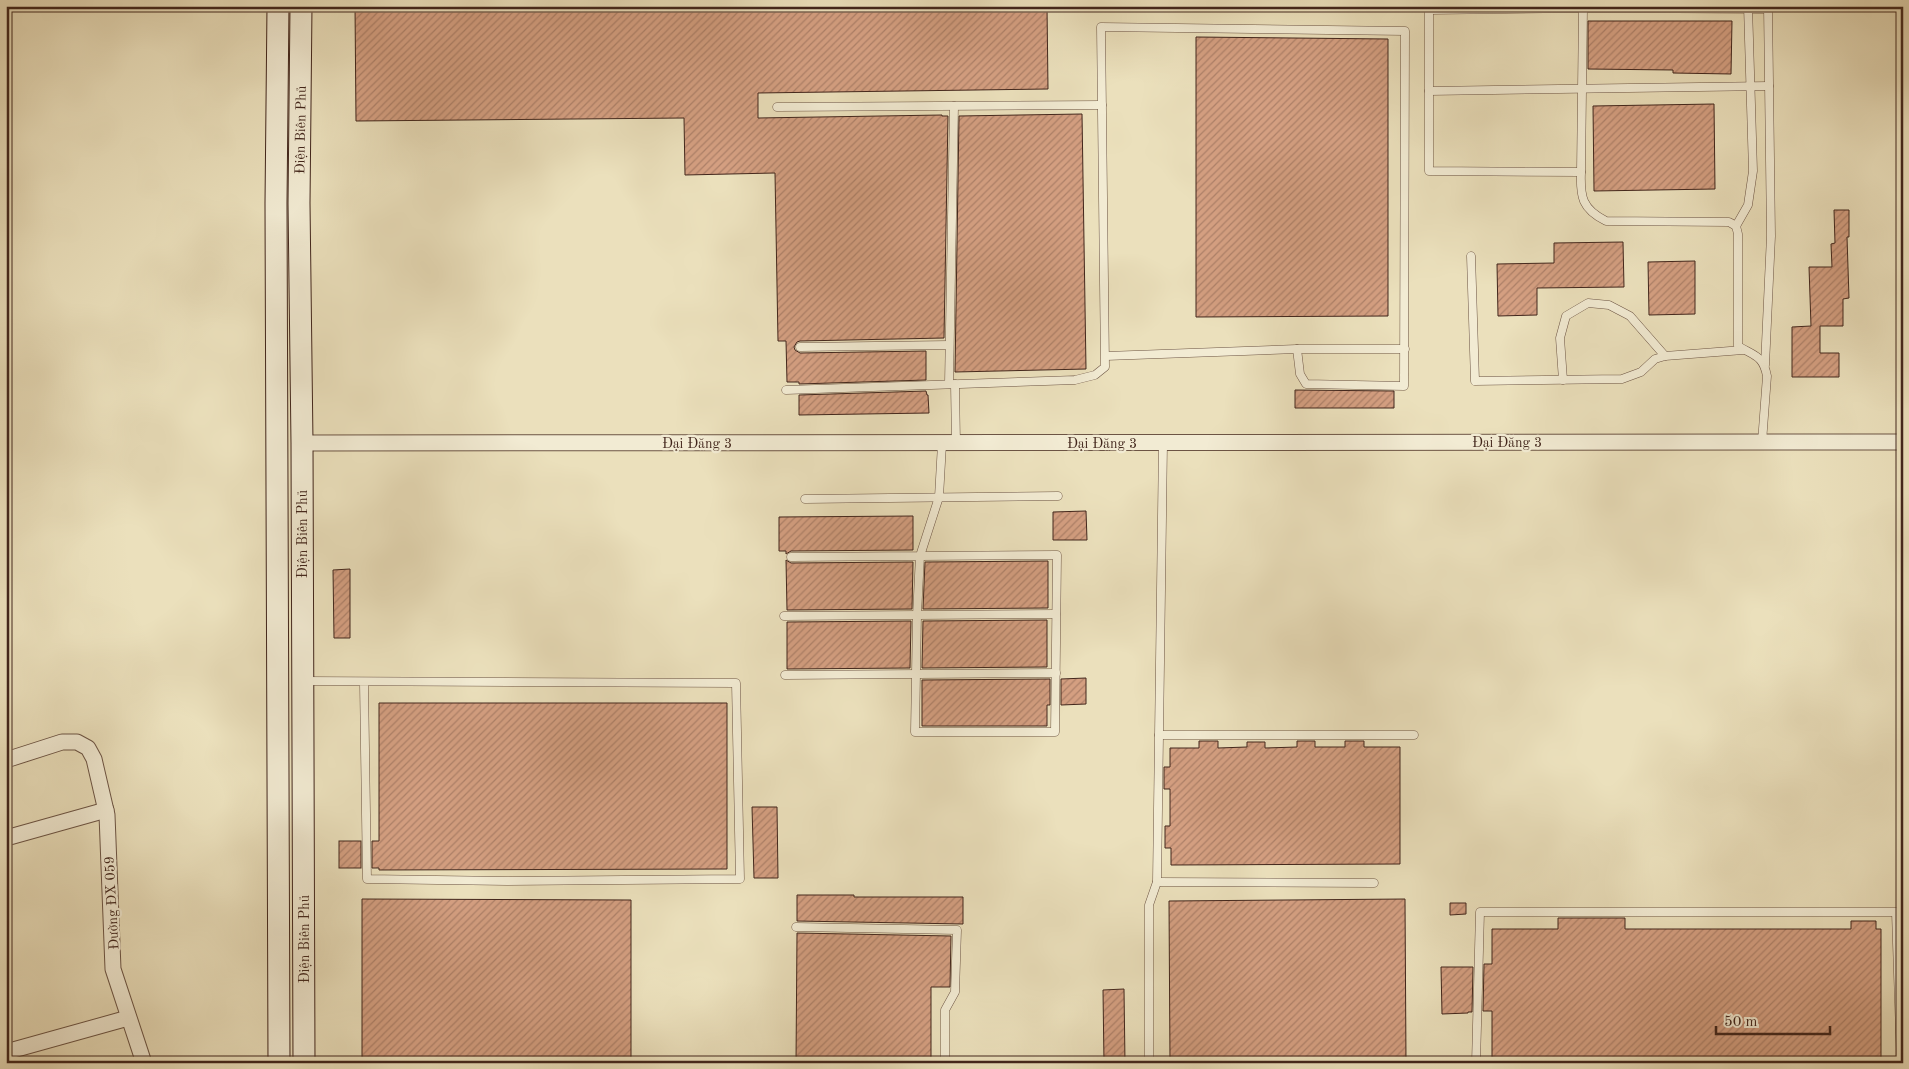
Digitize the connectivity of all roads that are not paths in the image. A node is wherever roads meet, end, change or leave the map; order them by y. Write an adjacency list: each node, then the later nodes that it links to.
1 (278, 6): 57 (main road, Điện Biên Phủ)
2 (301, 6): 30 (main road, Điện Biên Phủ)
3 (1748, 7): 5 (lane); 6 (lane); 8 (lane)
4 (1430, 8): 5 (lane); 10 (lane)
5 (1583, 8): 9 (lane)
6 (1768, 8): 7 (lane)
7 (1770, 86): 8 (lane); 24 (lane)
8 (1750, 88): 9 (lane); 15 (lane)
9 (1582, 90): 10 (lane); 14 (lane)
10 (1429, 91): 14 (lane)
11 (1102, 104): 12 (lane); 20 (lane); 22 (lane)
12 (954, 106): 13 (lane); 17 (lane)
13 (777, 107)
14 (1580, 172): 15 (lane)
15 (1736, 226): 21 (lane)
16 (1471, 256): 25 (lane)
17 (949, 345): 18 (lane); 26 (lane)
18 (800, 348)
19 (1298, 349): 20 (lane); 20 (lane); 22 (lane)
20 (1404, 349)
21 (1744, 350): 23 (lane); 24 (lane)
22 (1106, 356): 26 (lane)
23 (1665, 356): 25 (lane); 25 (lane)
24 (1765, 365): 28 (lane)
25 (1563, 380)
26 (952, 384): 27 (lane); 32 (lane)
27 (786, 390)
28 (1762, 442): 29 (street, Đại Đăng 3); 31 (street, Đại Đăng 3)
29 (1903, 442)
30 (302, 443): 32 (street, Đại Đăng 3); 44 (main road, Điện Biên Phủ)
31 (1163, 443): 32 (street, Đại Đăng 3); 46 (lane)
32 (949, 444): 34 (lane)
33 (1058, 496): 34 (lane)
34 (939, 497): 35 (lane); 36 (lane)
35 (805, 499)
36 (920, 556): 37 (lane); 38 (lane); 39 (lane)
37 (791, 557)
38 (1056, 614): 39 (lane); 41 (lane)
39 (917, 615): 40 (lane); 42 (lane)
40 (784, 616)
41 (1056, 673): 42 (lane); 42 (lane)
42 (916, 674): 43 (lane)
43 (786, 675)
44 (303, 681): 45 (lane); 58 (main road, Điện Biên Phủ)
45 (364, 682): 45 (lane)
46 (1159, 735): 47 (lane); 51 (lane)
47 (1414, 735)
48 (6, 760): 49 (street, Đường ĐX 059)
49 (106, 810): 50 (street); 54 (street, Đường ĐX 059)
50 (6, 838)
51 (1157, 882): 52 (lane); 60 (lane)
52 (1374, 883)
53 (796, 927): 59 (lane)
54 (128, 1018): 55 (street); 56 (street, Đường ĐX 059)
55 (6, 1052)
56 (144, 1063)
57 (279, 1063)
58 (304, 1063)
59 (944, 1063)
60 (1149, 1063)
61 (1476, 1063): 62 (lane)
62 (1900, 1063)

